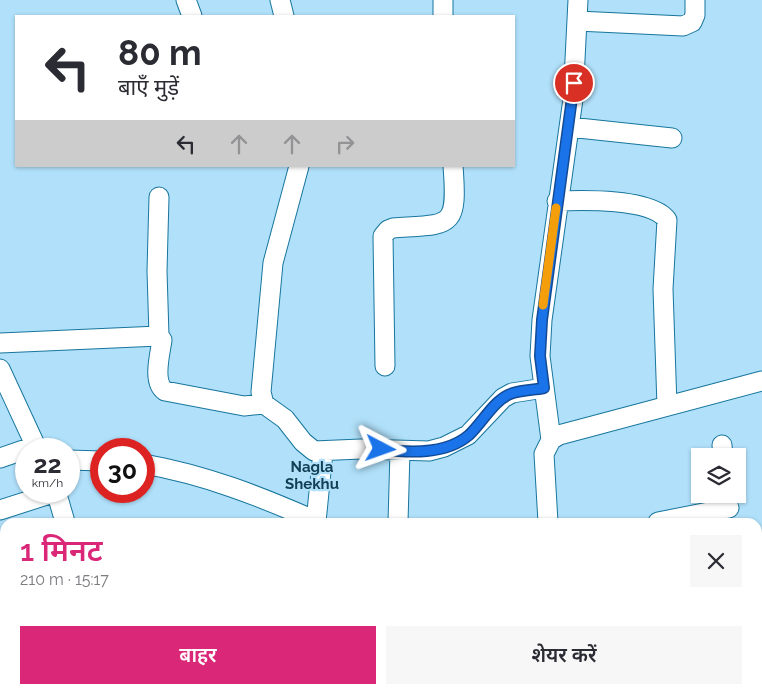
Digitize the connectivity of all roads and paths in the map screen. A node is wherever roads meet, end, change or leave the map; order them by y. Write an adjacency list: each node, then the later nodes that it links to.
1 (186, 0): 6 (street)
2 (280, 0): 7 (street)
3 (442, 0): 8 (street)
4 (578, 0): 9 (street)
5 (695, 0): 9 (street)
6 (192, 15)
7 (284, 15)
8 (443, 15)
9 (577, 21): 10 (street)
10 (569, 127): 11 (street); 15 (street)
11 (672, 138)
12 (299, 167): 23 (street)
13 (453, 167): 18 (street)
14 (159, 197): 16 (street)
15 (557, 200): 21 (street); 24 (street)
16 (159, 336): 17 (street); 23 (street)
17 (0, 342)
18 (385, 366)
19 (0, 369): 22 (street)
20 (762, 380): 24 (street)
21 (544, 388): 26 (street); 28 (street)
22 (7, 401): 25 (street)
23 (264, 404): 27 (street)
24 (667, 406): 26 (street)
25 (30, 438)
26 (551, 440): 40 (street)
27 (323, 452): 28 (street); 38 (street)
28 (400, 452): 39 (street)
29 (15, 453): 30 (street)
30 (0, 458)
31 (155, 466): 37 (street)
32 (22, 503): 35 (street)
33 (59, 503): 36 (street)
34 (729, 508): 41 (street)
35 (0, 510)
36 (64, 518)
37 (307, 518)
38 (316, 518)
39 (398, 518)
40 (549, 518)
41 (678, 518)

